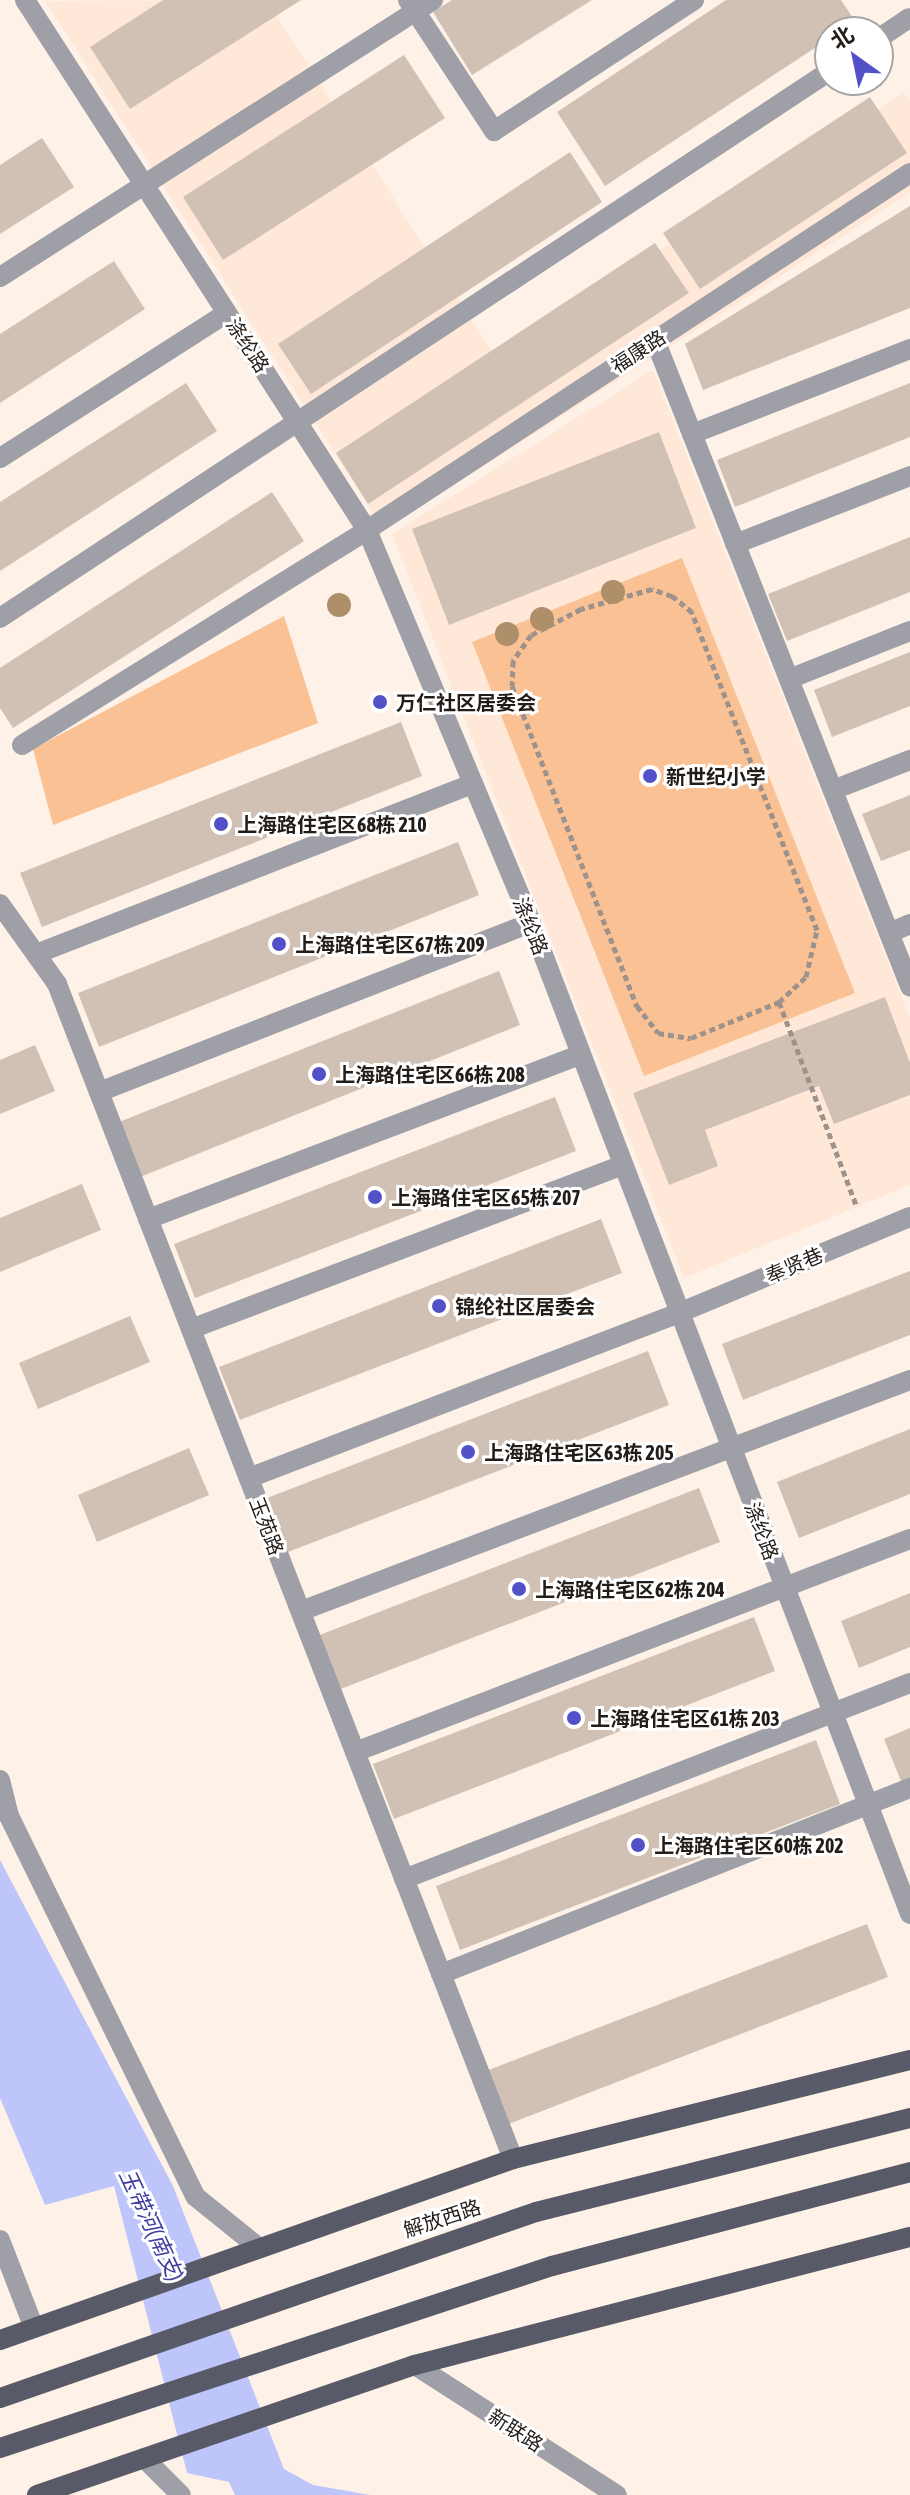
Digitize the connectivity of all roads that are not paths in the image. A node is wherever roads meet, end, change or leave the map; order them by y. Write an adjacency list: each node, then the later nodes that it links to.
1 (25, 0): 7 (street, 涤纶路)
2 (433, 0): 4 (street)
3 (694, 0): 4 (street)
4 (412, 6): 7 (street)
5 (814, 82): 12 (street)
6 (910, 173): 10 (street, 福康路)
7 (145, 186): 8 (street); 9 (street, 涤纶路)
8 (0, 277)
9 (227, 313): 12 (street, 涤纶路); 14 (street)
10 (655, 340): 13 (street); 16 (street, 福康路)
11 (910, 349): 13 (street)
12 (298, 424): 16 (street, 涤纶路); 18 (street)
13 (692, 434): 17 (street)
14 (0, 458)
15 (910, 476): 17 (street)
16 (367, 530): 21 (street, 福康路); 23 (street, 涤纶路)
17 (735, 544): 20 (street)
18 (0, 618)
19 (910, 631): 20 (street)
20 (789, 679): 24 (street)
21 (22, 745)
22 (910, 760): 24 (street)
23 (473, 784): 26 (street, 涤纶路); 29 (street)
24 (833, 790): 28 (street)
25 (0, 904): 29 (street, 玉苑路)
26 (531, 923): 31 (street, 涤纶路); 32 (street)
27 (910, 924): 28 (street)
28 (889, 933): 30 (street)
29 (36, 954): 32 (street, 玉苑路)
30 (910, 986)
31 (580, 1055): 33 (street, 涤纶路); 35 (street)
32 (99, 1092): 35 (street, 玉苑路)
33 (622, 1165): 36 (street, 涤纶路); 37 (street)
34 (910, 1217): 36 (street, 奉贤巷)
35 (148, 1219): 37 (street, 玉苑路)
36 (679, 1313): 39 (street, 涤纶路); 40 (street, 奉贤巷)
37 (191, 1329): 40 (street, 玉苑路)
38 (910, 1380): 39 (street)
39 (730, 1448): 42 (street, 涤纶路); 43 (street)
40 (249, 1478): 43 (street, 玉苑路)
41 (910, 1539): 42 (street)
42 (784, 1588): 45 (street, 涤纶路); 46 (street)
43 (301, 1611): 46 (street, 玉苑路)
44 (910, 1683): 45 (street)
45 (833, 1713): 49 (street, 涤纶路); 50 (street)
46 (355, 1752): 50 (street, 玉苑路)
47 (0, 1780): 59 (street)
48 (910, 1788): 49 (street)
49 (868, 1805): 51 (street, 涤纶路); 52 (street)
50 (404, 1879): 52 (street, 玉苑路)
51 (910, 1914)
52 (441, 1974): 55 (street, 玉苑路)
53 (910, 2060): 55 (main road)
54 (910, 2118): 63 (main road, 解放西路)
55 (513, 2159): 59 (main road)
56 (910, 2172): 64 (main road)
57 (910, 2237): 62 (main road)
58 (0, 2240): 60 (street)
59 (258, 2247): 60 (main road)
60 (34, 2328): 61 (main road)
61 (0, 2340)
62 (415, 2365): 65 (main road); 68 (street, 新联路)
63 (0, 2398)
64 (0, 2448)
65 (144, 2458): 66 (main road); 67 (street)
66 (37, 2495)
67 (181, 2495)
68 (617, 2495)

